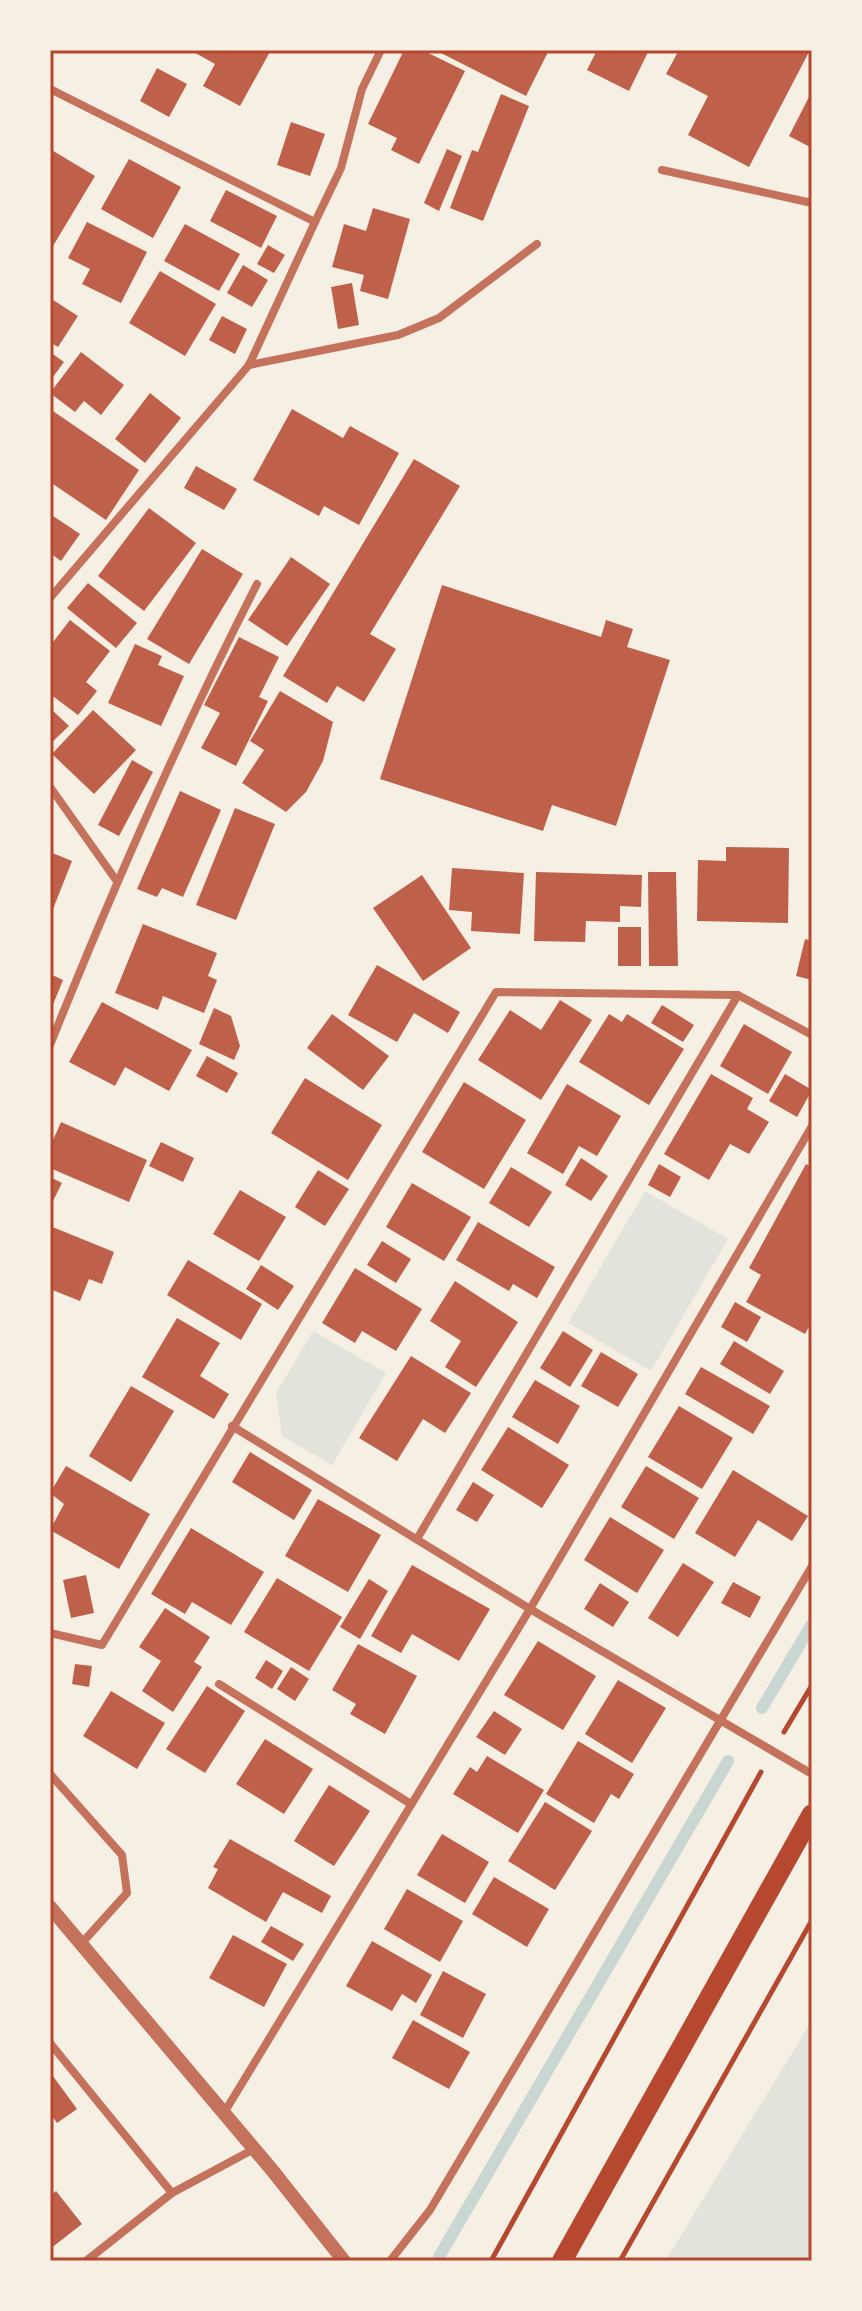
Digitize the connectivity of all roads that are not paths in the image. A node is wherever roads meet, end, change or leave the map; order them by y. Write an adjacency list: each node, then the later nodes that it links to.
1 (381, 50): 5 (street)
2 (50, 89): 5 (street)
3 (662, 170): 4 (street)
4 (812, 203)
5 (315, 222): 7 (street)
6 (537, 244): 7 (street)
7 (249, 365): 9 (street)
8 (257, 584): 11 (street)
9 (50, 598)
10 (50, 787): 11 (street)
11 (116, 880): 14 (street)
12 (738, 995): 13 (street); 16 (street); 17 (street)
13 (812, 1035)
14 (50, 1045)
15 (812, 1126): 19 (street)
16 (232, 1426): 17 (street); 20 (street)
17 (417, 1539): 19 (street)
18 (812, 1566): 22 (street)
19 (530, 1609): 22 (street); 25 (street)
20 (50, 1633)
21 (219, 1684): 25 (street)
22 (720, 1721): 24 (street); 35 (street)
23 (50, 1774): 28 (street)
24 (812, 1774)
25 (411, 1804): 30 (street)
26 (812, 1814): 36 (main road)
27 (50, 1907): 28 (street)
28 (81, 1944): 30 (street)
29 (50, 2043): 32 (street)
30 (224, 2114): 31 (street)
31 (254, 2149): 32 (street); 34 (street)
32 (172, 2193): 33 (street)
33 (86, 2261)
34 (344, 2261)
35 (390, 2261)
36 (562, 2261)

